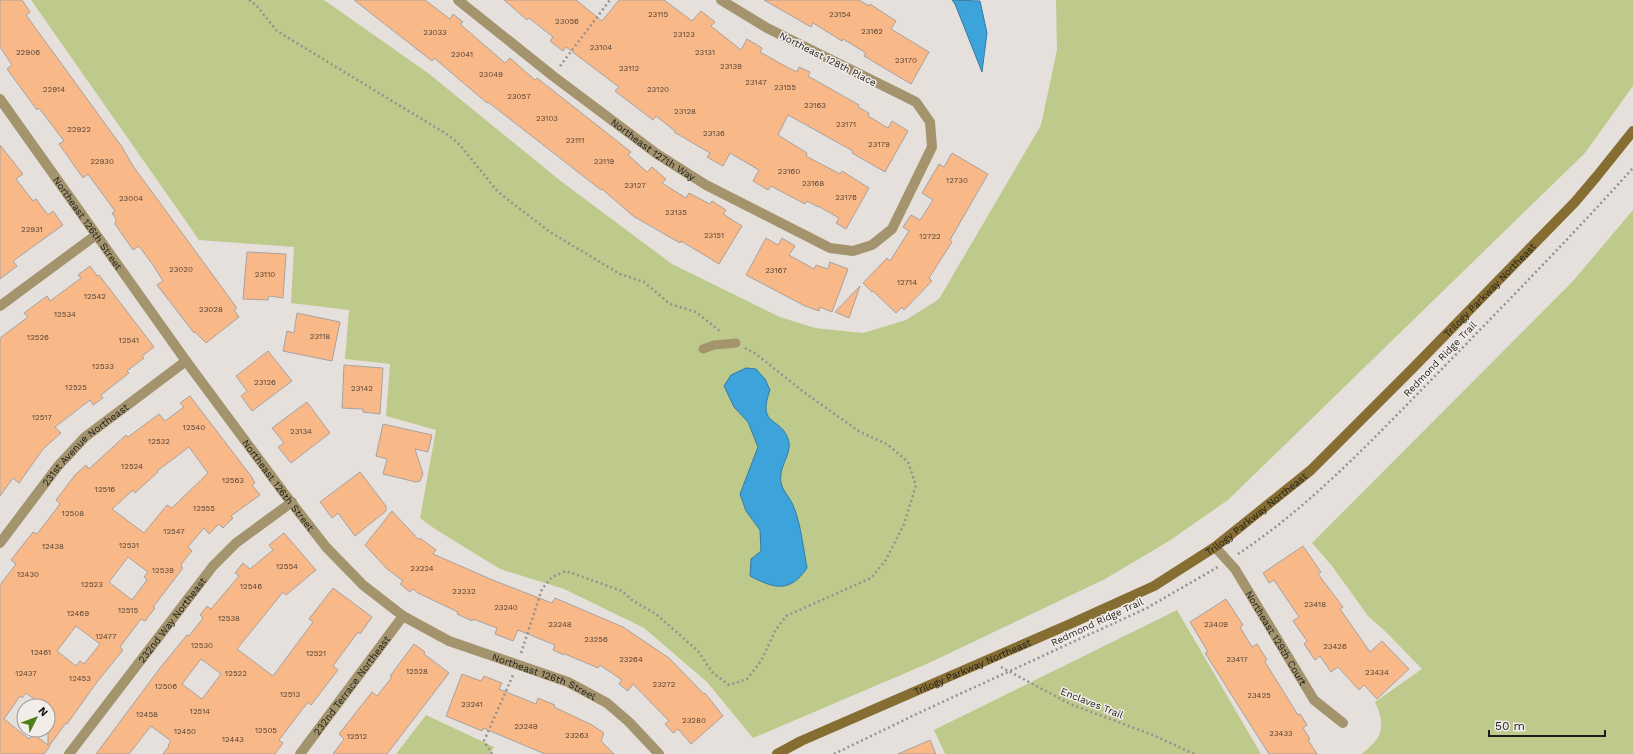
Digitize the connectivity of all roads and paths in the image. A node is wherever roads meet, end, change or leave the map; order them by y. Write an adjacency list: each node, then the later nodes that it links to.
1 (249, 0): 12 (path)
2 (458, 0): 5 (street, Northeast 127th Way)
3 (610, 0): 5 (path)
4 (722, 0): 10 (street, Northeast 128th Place)
5 (553, 76): 10 (street, Northeast 127th Way)
6 (0, 99): 9 (street, Northeast 126th Street)
7 (1633, 131): 17 (street, Trilogy Parkway Northeast)
8 (1633, 168): 18 (path, Redmond Ridge Trail)
9 (96, 235): 11 (street); 14 (street, Northeast 126th Street)
10 (872, 245)
11 (0, 306)
12 (736, 343): 13 (lane); 22 (path)
13 (703, 349)
14 (186, 361): 15 (street, Northeast 126th Street); 16 (street, 231st Avenue Northeast)
15 (292, 502): 20 (street, Northeast 126th Street); 25 (street, 232nd Way Northeast)
16 (0, 543)
17 (1215, 547): 21 (street, Trilogy Parkway Northeast); 24 (street, Northeast 129th Court)
18 (1246, 549)
19 (1212, 571): 23 (path, Redmond Ridge Trail)
20 (403, 616): 22 (street, Northeast 126th Street); 26 (street, 232nd Terrace Northeast)
21 (988, 660): 23 (path, Enclaves Trail); 29 (street, Trilogy Parkway Northeast)
22 (517, 664): 27 (path); 28 (street, Northeast 126th Street)
23 (1008, 671): 30 (path, Redmond Ridge Trail); 31 (path, Enclaves Trail)
24 (1343, 723)
25 (69, 754)
26 (300, 754)
27 (492, 754)
28 (659, 754)
29 (777, 754)
30 (834, 754)
31 (1194, 754)

